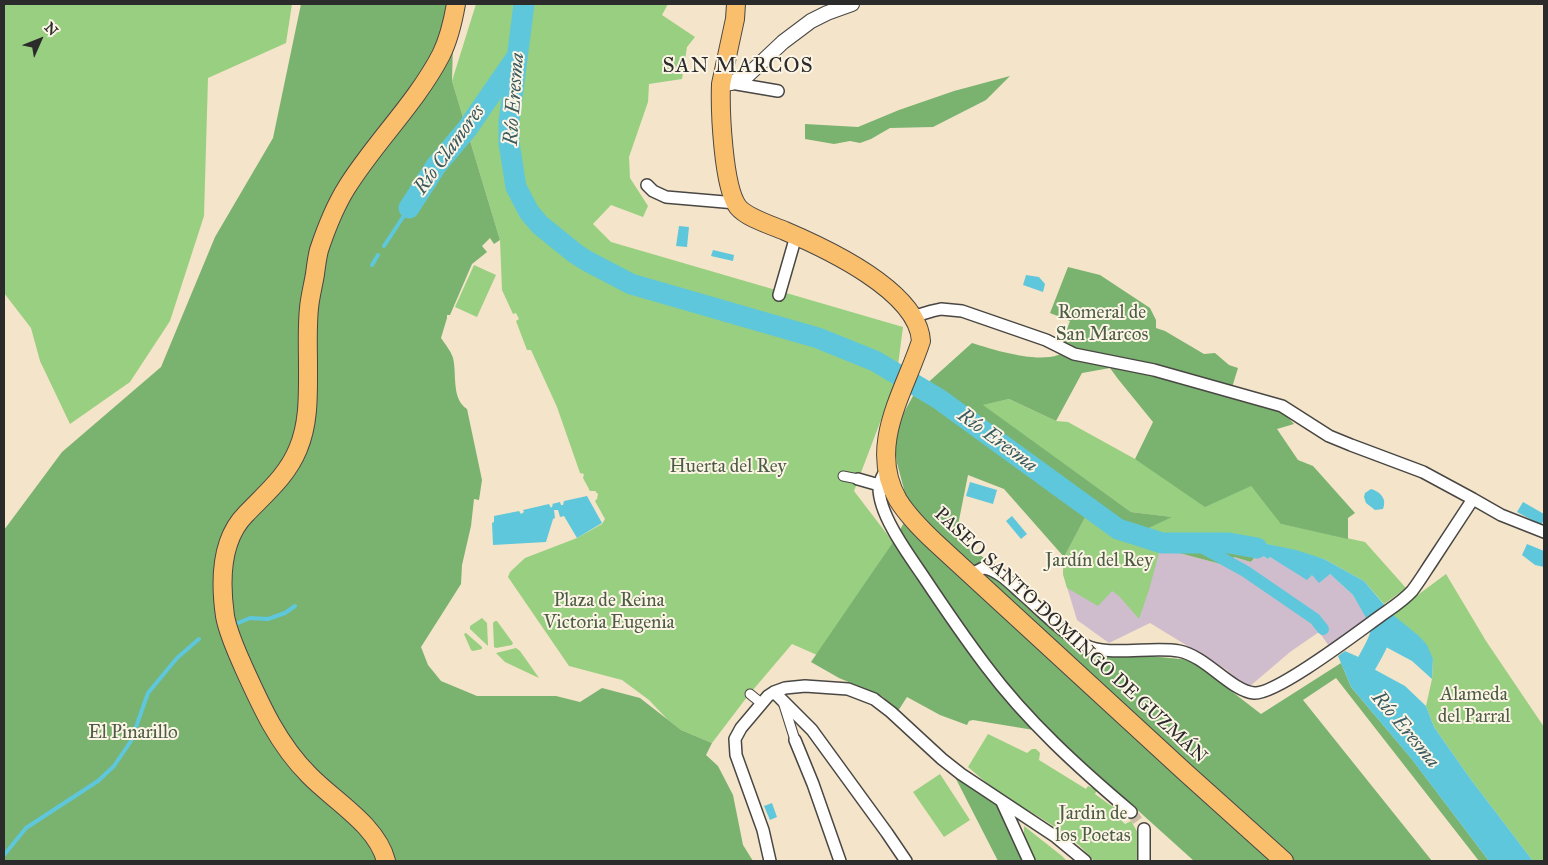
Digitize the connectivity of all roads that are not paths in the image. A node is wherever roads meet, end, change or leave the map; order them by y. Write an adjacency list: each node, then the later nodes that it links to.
1 (456, 4): 25 (main road)
2 (736, 4): 4 (main road)
3 (852, 4): 4 (street)
4 (726, 84): 5 (street); 7 (main road)
5 (778, 90)
6 (647, 185): 7 (street)
7 (736, 203): 8 (main road)
8 (796, 236): 9 (street); 10 (main road)
9 (779, 296)
10 (912, 317): 11 (main road, PASEO SANTO DOMINGO DE GUZMÁN); 15 (street)
11 (887, 467): 14 (street); 17 (main road, PASEO SANTO DOMINGO DE GUZMÁN)
12 (843, 476): 13 (street)
13 (858, 479): 14 (street)
14 (879, 485): 23 (street)
15 (1473, 499): 16 (street); 17 (street)
16 (1544, 532)
17 (970, 575): 32 (main road, PASEO SANTO DOMINGO DE GUZMÁN)
18 (750, 694): 20 (street)
19 (778, 696): 20 (street); 21 (street); 22 (street); 28 (street)
20 (761, 703): 26 (street)
21 (795, 740): 27 (street)
22 (1002, 801): 29 (street); 30 (street)
23 (1131, 812)
24 (1144, 829): 31 (street)
25 (386, 861)
26 (770, 861)
27 (840, 861)
28 (906, 861)
29 (1029, 861)
30 (1085, 861)
31 (1144, 861)
32 (1284, 861)

